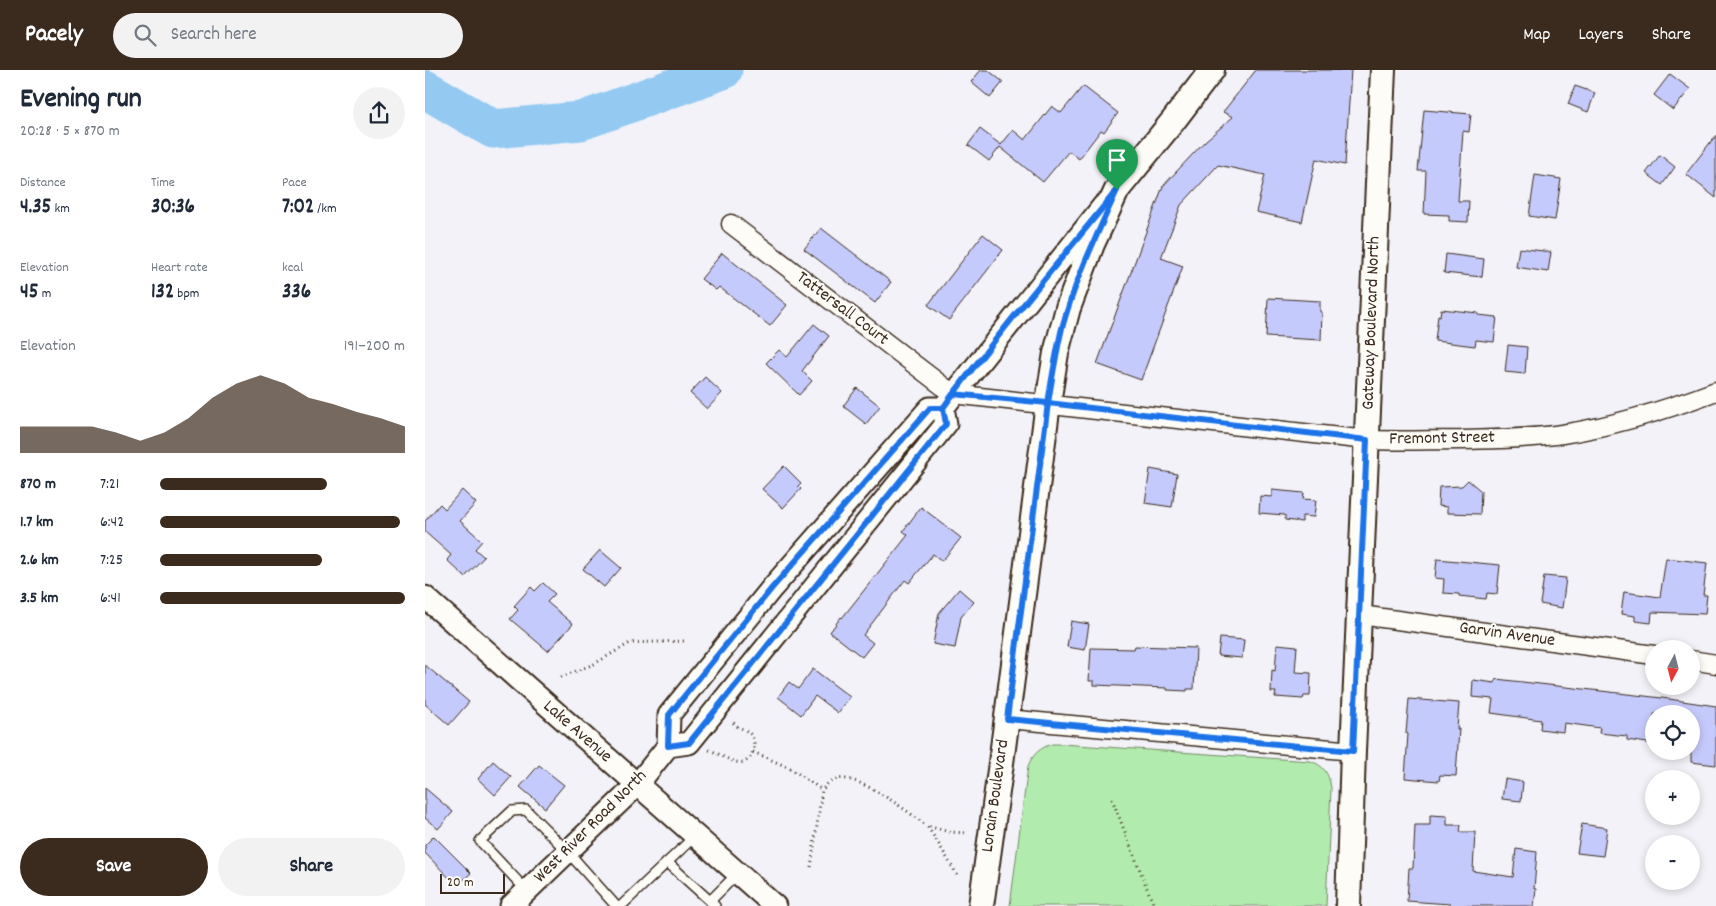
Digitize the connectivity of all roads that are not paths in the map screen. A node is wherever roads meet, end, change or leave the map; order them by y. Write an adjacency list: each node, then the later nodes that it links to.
1 (1212, 70): 3 (main road)
2 (1383, 70): 8 (main road, Gateway Boulevard North)
3 (1117, 190): 6 (street); 7 (main road, Lorain Boulevard)
4 (731, 224): 6 (street, Tattersall Court)
5 (1716, 391): 8 (street, Fremont Street)
6 (948, 401): 7 (street, Fremont Street); 15 (street); 15 (street)
7 (1048, 403): 8 (street, Fremont Street); 14 (main road, Lorain Boulevard)
8 (1367, 440): 10 (main road, Gateway Boulevard North)
9 (425, 597): 17 (street, Lake Avenue)
10 (1360, 615): 11 (street, Garvin Avenue); 16 (main road, Gateway Boulevard North)
11 (1645, 654)
12 (1700, 661): 13 (street)
13 (1716, 664)
14 (1007, 719): 16 (street); 27 (main road, Lorain Boulevard)
15 (668, 746): 17 (street, West River Road North)
16 (1353, 751): 28 (main road, Gateway Boulevard North)
17 (637, 785): 18 (street, Lake Avenue); 19 (street, West River Road North)
18 (695, 836): 20 (lane); 21 (street, Lake Avenue)
19 (568, 852): 22 (street, West River Road North); 22 (lane); 24 (lane)
20 (667, 862): 23 (lane); 25 (lane)
21 (738, 874): 23 (lane); 26 (street, Lake Avenue)
22 (520, 901)
23 (713, 903)
24 (616, 906)
25 (621, 906)
26 (775, 906)
27 (981, 906)
28 (1348, 906)

